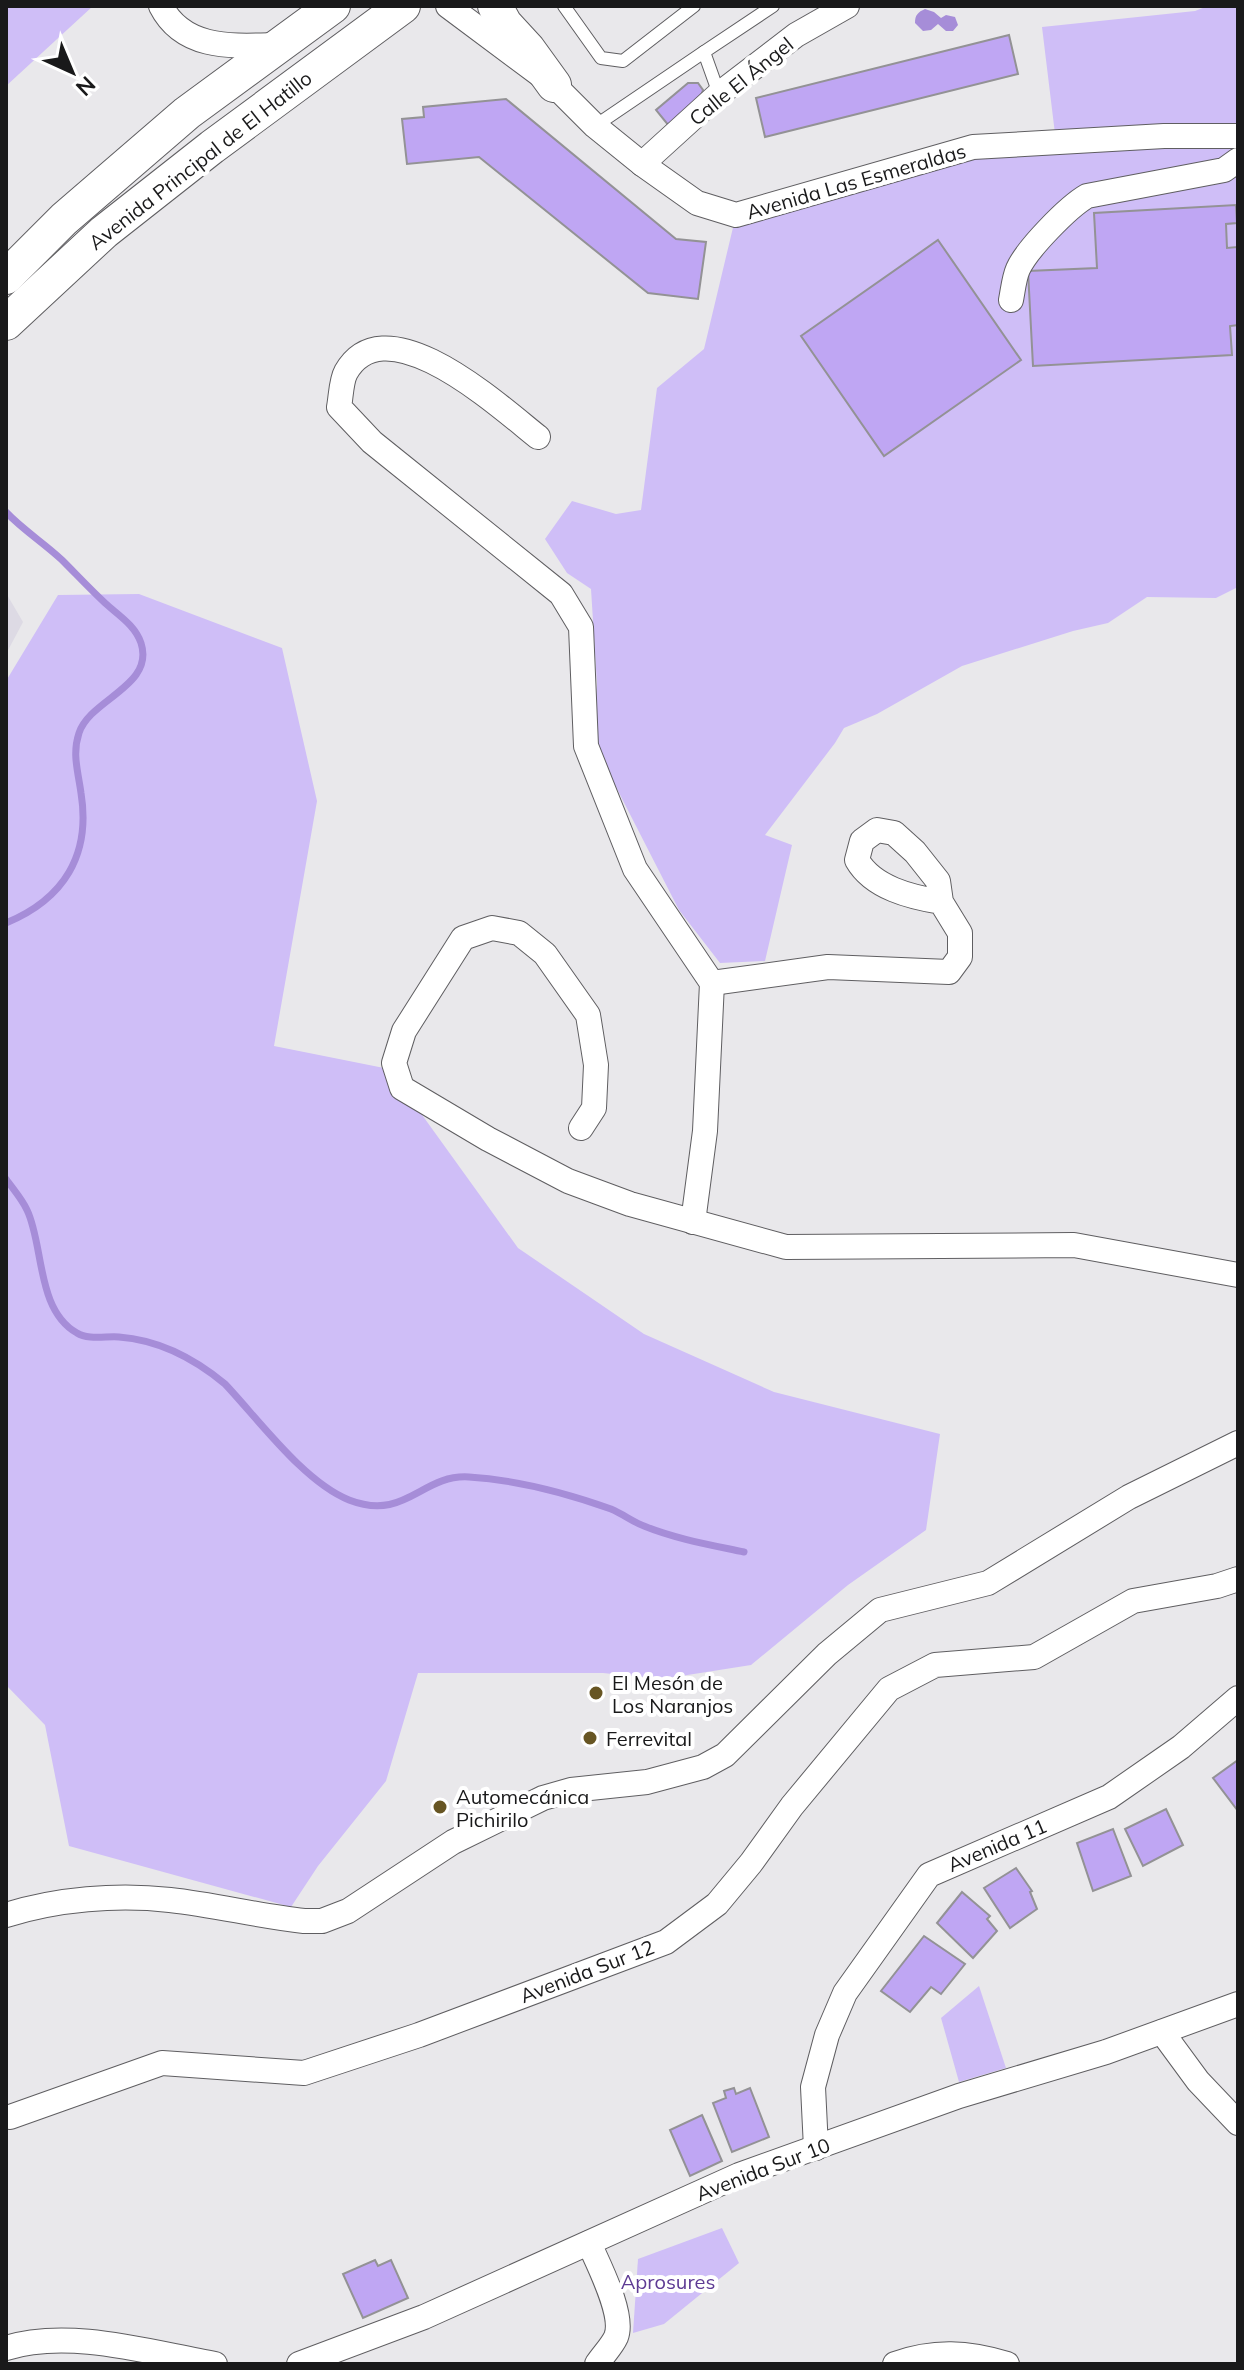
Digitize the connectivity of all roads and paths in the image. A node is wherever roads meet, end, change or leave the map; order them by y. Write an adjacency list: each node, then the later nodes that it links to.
1 (161, 6): 10 (street)
2 (333, 6): 10 (main road, Avenida Principal de El Hatillo)
3 (403, 6): 20 (main road, Avenida Principal de El Hatillo)
4 (448, 6): 12 (street, Avenida Las Esmeraldas)
5 (495, 6): 12 (main road)
6 (564, 6): 7 (lane)
7 (694, 6)
8 (773, 6): 11 (lane)
9 (847, 6): 13 (street, Calle El Ángel)
10 (278, 45): 18 (main road, Avenida Principal de El Hatillo)
11 (704, 52): 13 (lane); 14 (lane)
12 (554, 85): 14 (street, Avenida Las Esmeraldas)
13 (719, 94): 17 (street, Calle El Ángel)
14 (595, 126): 17 (street, Avenida Las Esmeraldas)
15 (1238, 136): 17 (street, Avenida Las Esmeraldas)
16 (1238, 160): 19 (street)
17 (642, 164)
18 (6, 277)
19 (1011, 300)
20 (6, 323)
21 (538, 437): 23 (street)
22 (941, 902): 23 (street)
23 (712, 983): 25 (street)
24 (581, 1128): 25 (street)
25 (693, 1222): 26 (street)
26 (1238, 1275)
27 (1238, 1443): 30 (street)
28 (1238, 1579): 33 (street, Avenida Sur 12)
29 (1238, 1698): 35 (street, Avenida 11)
30 (7, 1912)
31 (1238, 2004): 32 (street, Avenida Sur 10)
32 (1162, 2032): 34 (street); 35 (street, Avenida Sur 10)
33 (10, 2117)
34 (1238, 2123)
35 (816, 2148): 36 (street, Avenida Sur 10)
36 (589, 2243): 39 (street, Avenida Sur 10); 40 (street)
37 (6, 2348): 38 (street)
38 (215, 2364)
39 (299, 2364)
40 (597, 2364)
41 (895, 2364): 42 (street)
42 (1007, 2364)

